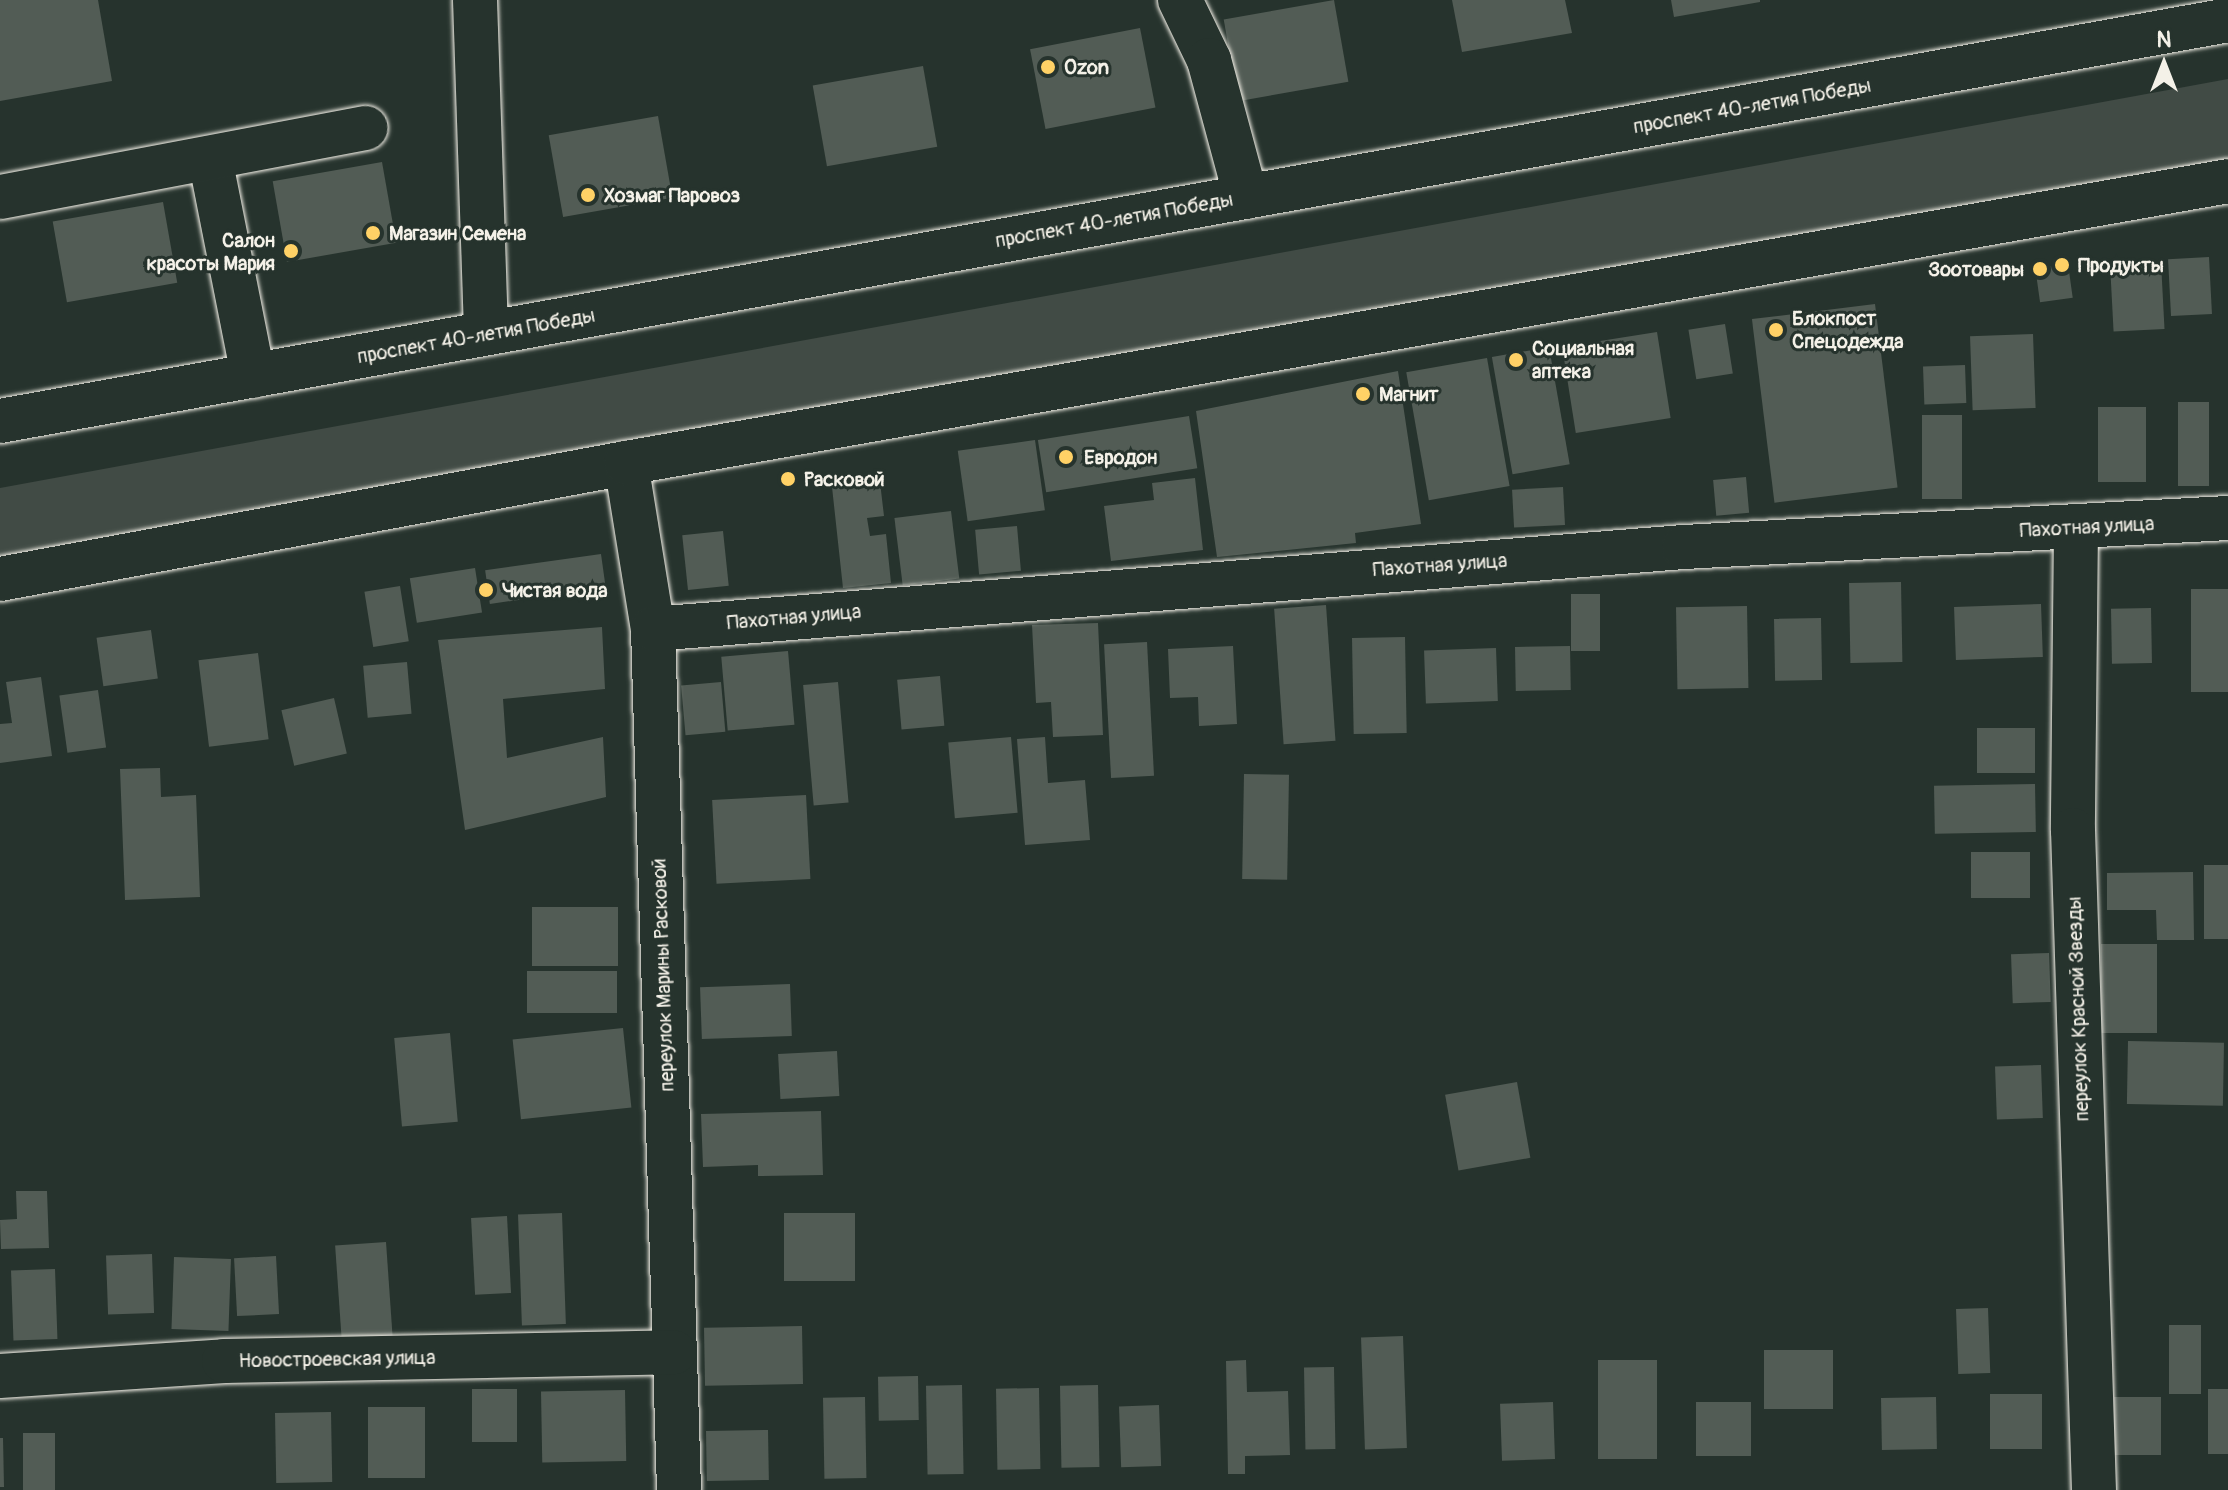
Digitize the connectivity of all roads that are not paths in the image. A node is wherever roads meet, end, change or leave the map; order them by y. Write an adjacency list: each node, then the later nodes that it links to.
1 (475, 0): 9 (main road)
2 (1180, 0): 8 (main road)
3 (2228, 20): 8 (main road, проспект 40-летия Победы)
4 (366, 128): 5 (main road)
5 (210, 158): 7 (main road); 10 (main road)
6 (2228, 181): 12 (main road)
7 (0, 197)
8 (1246, 197): 9 (main road, проспект 40-летия Победы)
9 (486, 333): 10 (main road, проспект 40-летия Победы)
10 (253, 376): 11 (main road, проспект 40-летия Победы)
11 (0, 421)
12 (626, 463): 15 (main road); 16 (main road, переулок Марины Расковой)
13 (2228, 518): 14 (main road, Пахотная улица)
14 (2076, 528): 16 (main road, Пахотная улица); 20 (main road, переулок Красной Звезды)
15 (0, 579)
16 (653, 629): 17 (main road, переулок Марины Расковой)
17 (674, 1352): 18 (main road, Новостроевская улица); 19 (main road, переулок Марины Расковой)
18 (0, 1376)
19 (679, 1490)
20 (2094, 1490)

